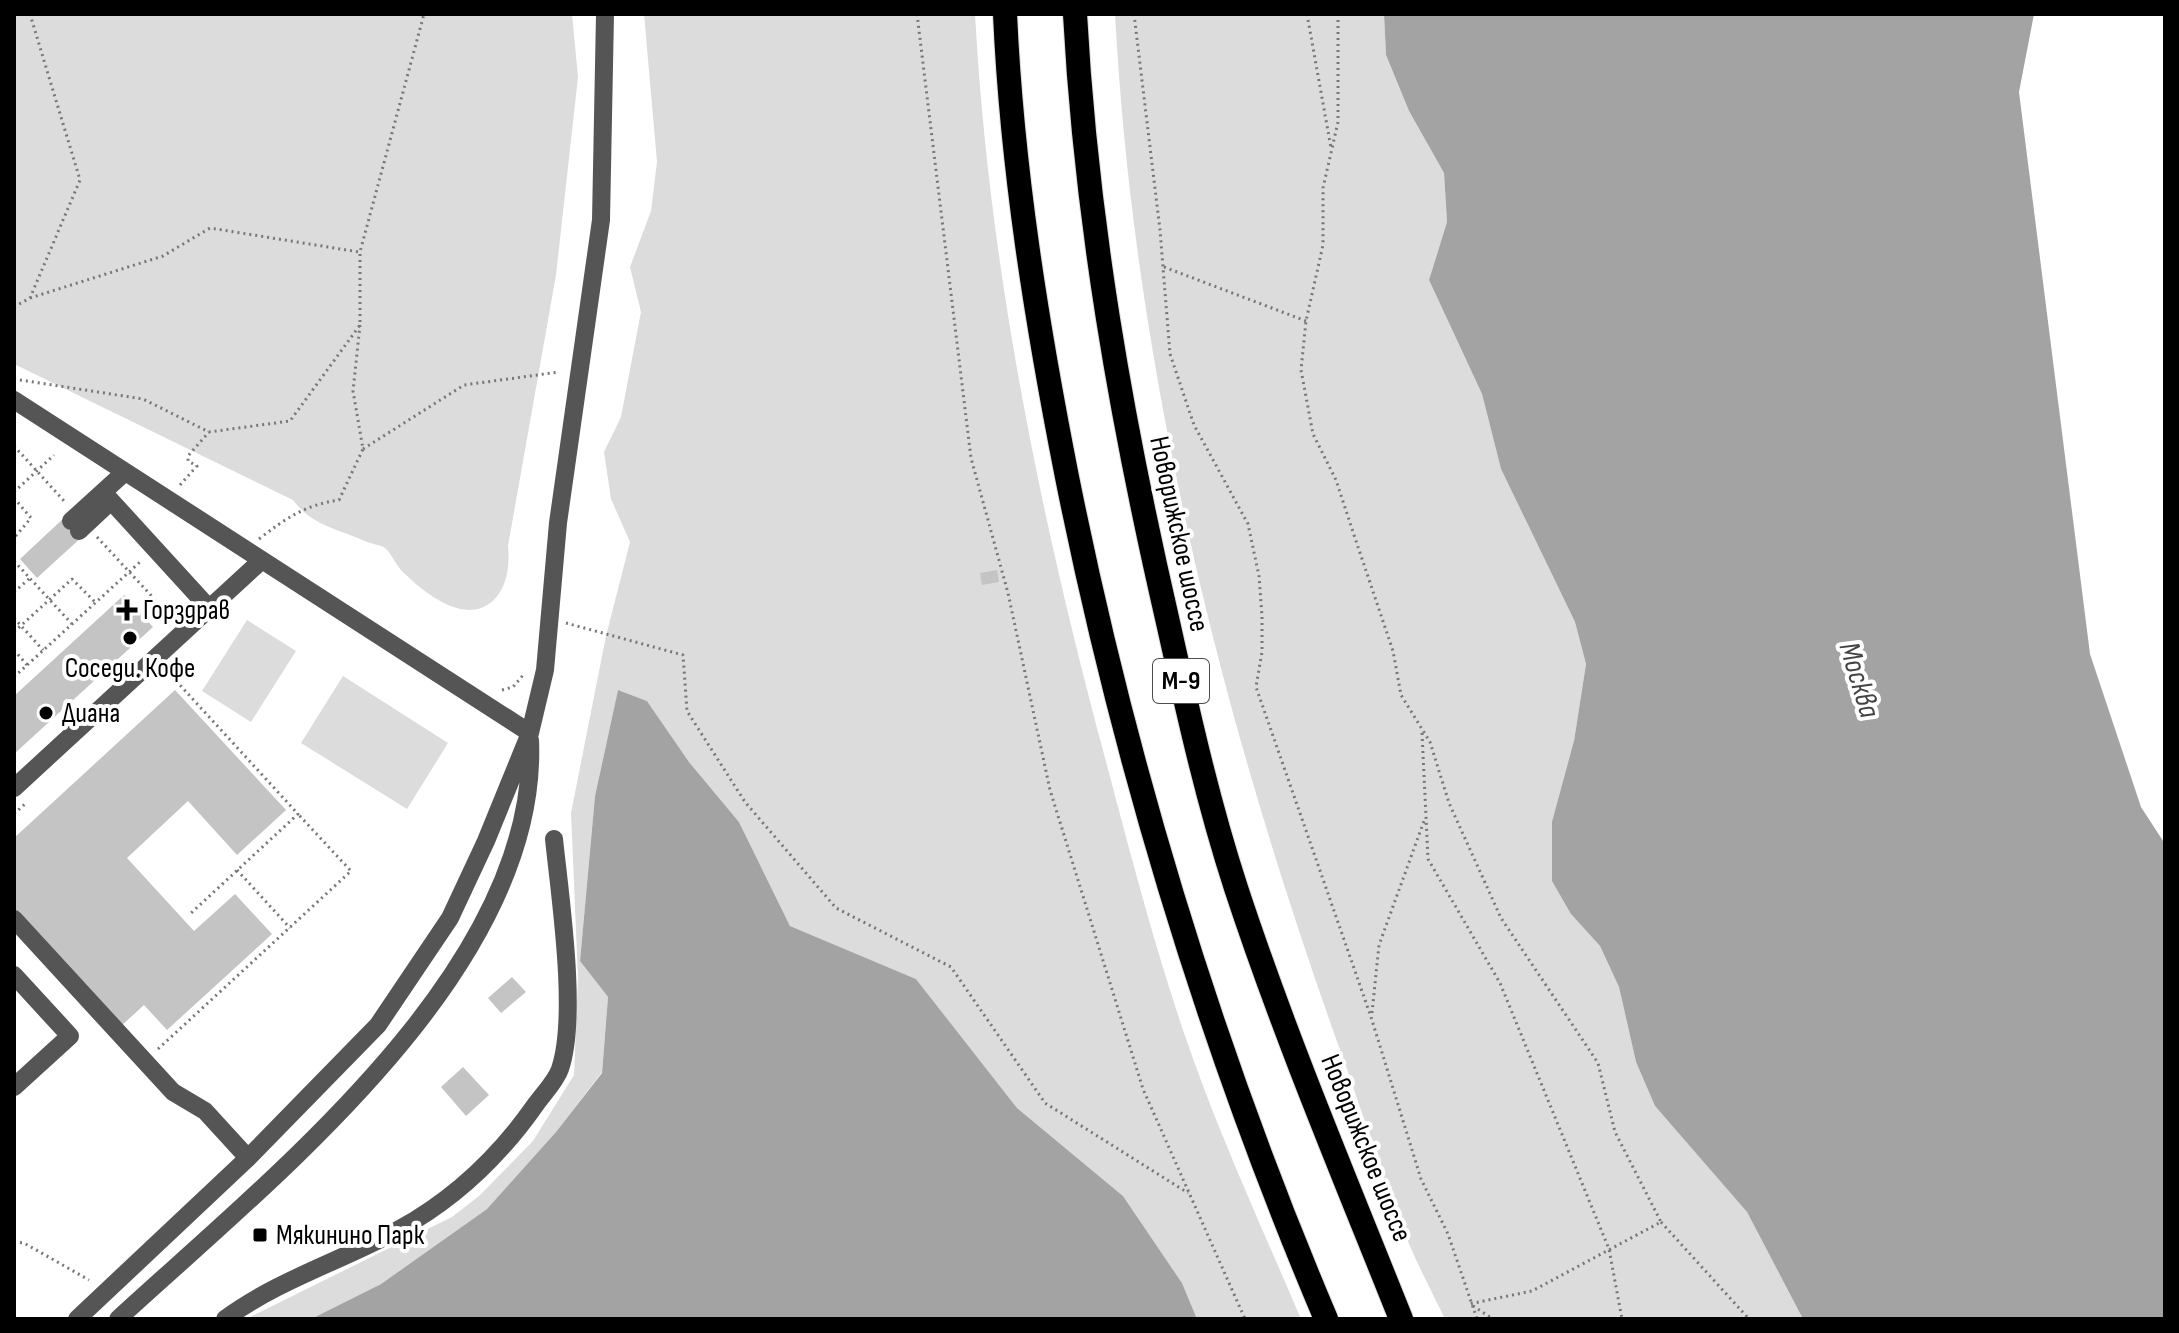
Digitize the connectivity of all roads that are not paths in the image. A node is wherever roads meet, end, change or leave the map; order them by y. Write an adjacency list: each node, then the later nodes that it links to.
1 (605, 14): 10 (street)
2 (1005, 14): 21 (highway, М-9)
3 (1075, 14): 22 (highway, Новорижское шоссе / М-9)
4 (14, 400): 5 (street)
5 (125, 472): 6 (street); 8 (street)
6 (107, 496): 7 (street); 9 (street)
7 (75, 526)
8 (262, 560): 9 (street); 10 (street)
9 (209, 608): 11 (street)
10 (530, 733): 16 (street); 17 (street)
11 (14, 788)
12 (554, 839): 20 (street)
13 (14, 919): 16 (street)
14 (14, 975): 15 (street)
15 (14, 1087)
16 (248, 1158): 18 (street)
17 (136, 1310): 19 (street)
18 (77, 1319)
19 (118, 1319)
20 (225, 1319)
21 (1326, 1319)
22 (1401, 1319)

